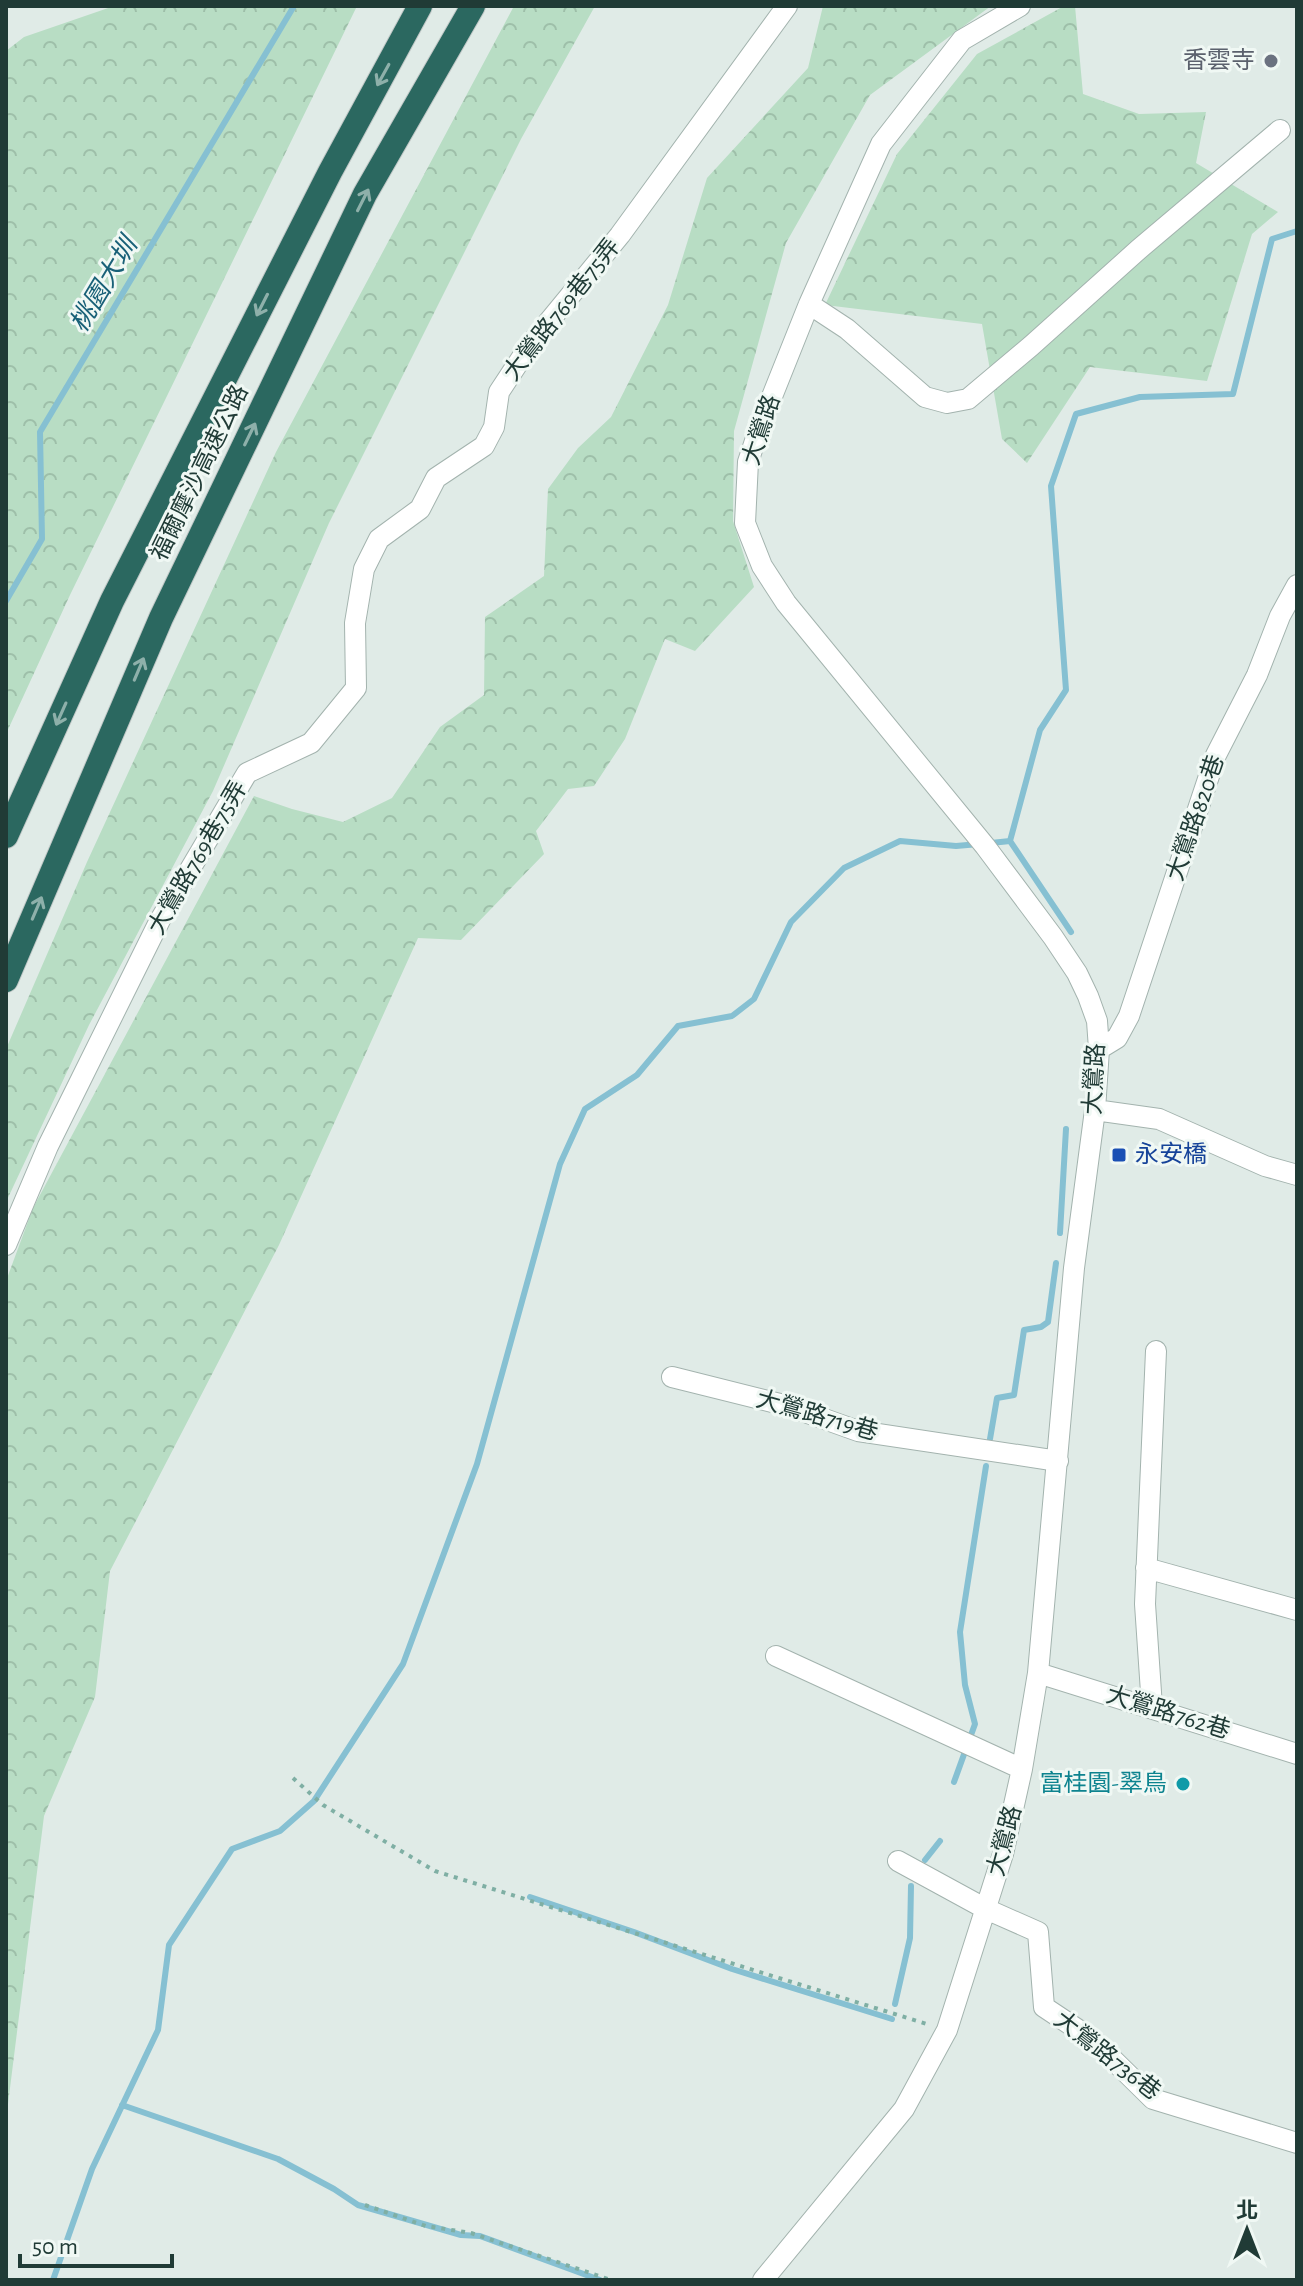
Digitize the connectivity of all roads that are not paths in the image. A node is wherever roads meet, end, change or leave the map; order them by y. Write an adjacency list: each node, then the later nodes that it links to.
1 (420, 6): 9 (highway, 福爾摩沙高速公路, one-way to 9)
2 (473, 6): 10 (highway, 福爾摩沙高速公路, one-way to 2)
3 (787, 6): 14 (street, 大鶯路769巷75弄)
4 (1020, 6): 6 (street, 大鶯路)
5 (1280, 130): 6 (street)
6 (809, 304): 11 (street, 大鶯路)
7 (1297, 585): 8 (street, 大鶯路820巷)
8 (1289, 621): 11 (street, 大鶯路820巷)
9 (6, 836)
10 (6, 980)
11 (1099, 1049): 12 (street, 大鶯路)
12 (1095, 1110): 13 (street); 17 (street, 大鶯路)
13 (1297, 1175)
14 (6, 1245)
15 (1156, 1351): 18 (street)
16 (672, 1377): 17 (street, 大鶯路719巷)
17 (1058, 1461): 21 (street, 大鶯路)
18 (1146, 1568): 19 (street); 22 (street)
19 (1297, 1610)
20 (776, 1656): 24 (street)
21 (1038, 1673): 22 (street, 大鶯路762巷); 24 (street, 大鶯路)
22 (1152, 1707): 23 (street, 大鶯路762巷)
23 (1297, 1754)
24 (1022, 1769): 26 (street, 大鶯路)
25 (898, 1861): 26 (street)
26 (986, 1909): 27 (street, 大鶯路736巷); 28 (street, 大鶯路)
27 (1297, 2143)
28 (763, 2280)

